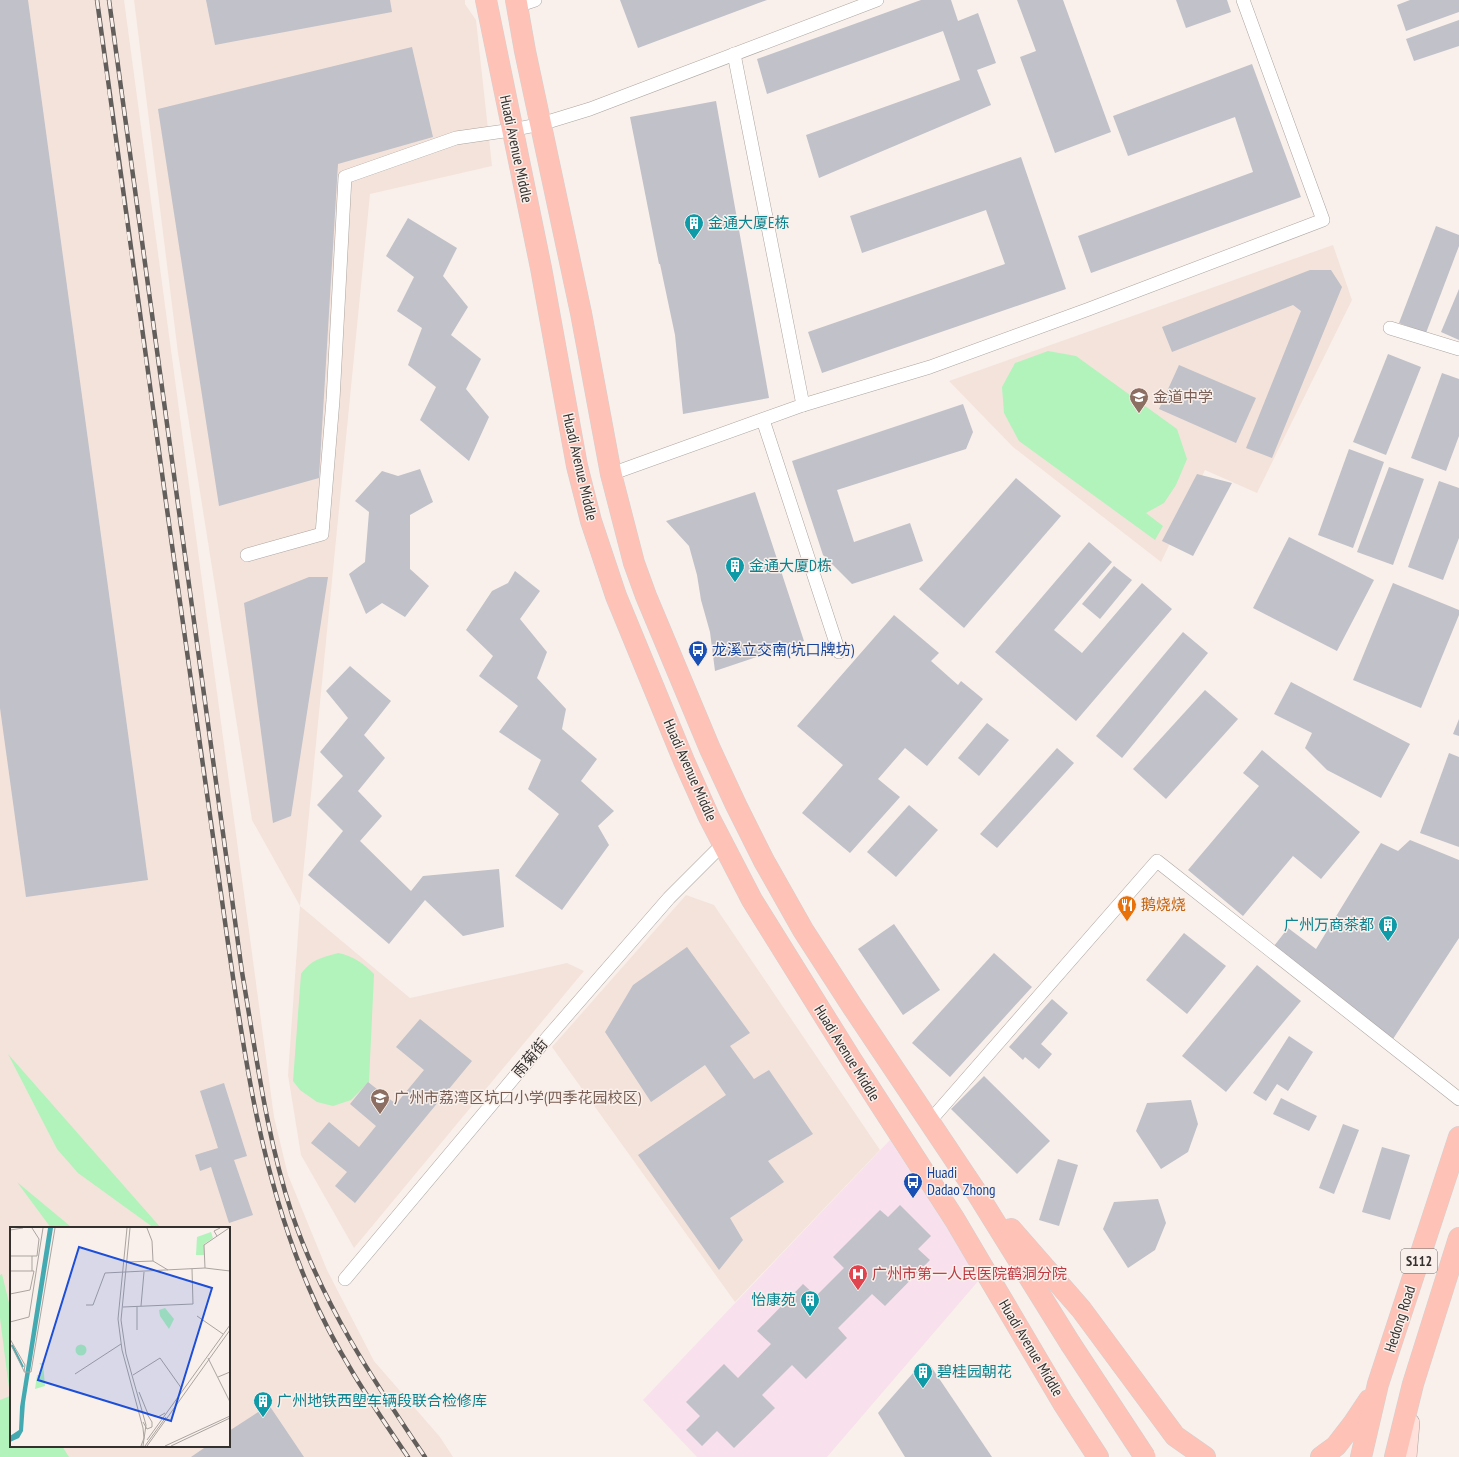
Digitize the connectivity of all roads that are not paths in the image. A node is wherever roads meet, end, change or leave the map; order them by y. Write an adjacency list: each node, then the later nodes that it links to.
1 (486, 0): 7 (main road, Huadi Avenue Middle)
2 (877, 0): 5 (street)
3 (1243, 0): 10 (street)
4 (522, 2): 6 (main road, Huadi Avenue Middle)
5 (734, 54): 6 (street); 10 (street)
6 (541, 124): 7 (street); 12 (main road, Huadi Avenue Middle)
7 (512, 130): 13 (street); 15 (main road, Huadi Avenue Middle)
8 (1390, 328): 9 (street)
9 (1459, 349)
10 (803, 405): 11 (street)
11 (763, 420): 12 (street); 14 (street)
12 (611, 474): 17 (main road, Huadi Avenue Middle)
13 (247, 555)
14 (839, 652)
15 (723, 844): 21 (street, 雨菊街); 24 (main road, Huadi Avenue Middle)
16 (1459, 1099): 17 (street)
17 (929, 1122): 19 (main road, Huadi Avenue Middle)
18 (1459, 1137): 22 (main road, Hedong Road / S112)
19 (964, 1174): 25 (main road, Huadi Avenue Middle, bridge); 26 (main road)
20 (1459, 1238): 23 (main road, Hedong Road / S112)
21 (345, 1279)
22 (1378, 1384): 27 (main road); 28 (main road, Hedong Road / S112)
23 (1413, 1384): 29 (street); 30 (main road, Hedong Road / S112); 31 (main road)
24 (1098, 1457)
25 (1145, 1457)
26 (1206, 1457)
27 (1321, 1457)
28 (1361, 1457)
29 (1385, 1457)
30 (1395, 1457)
31 (1407, 1457)

